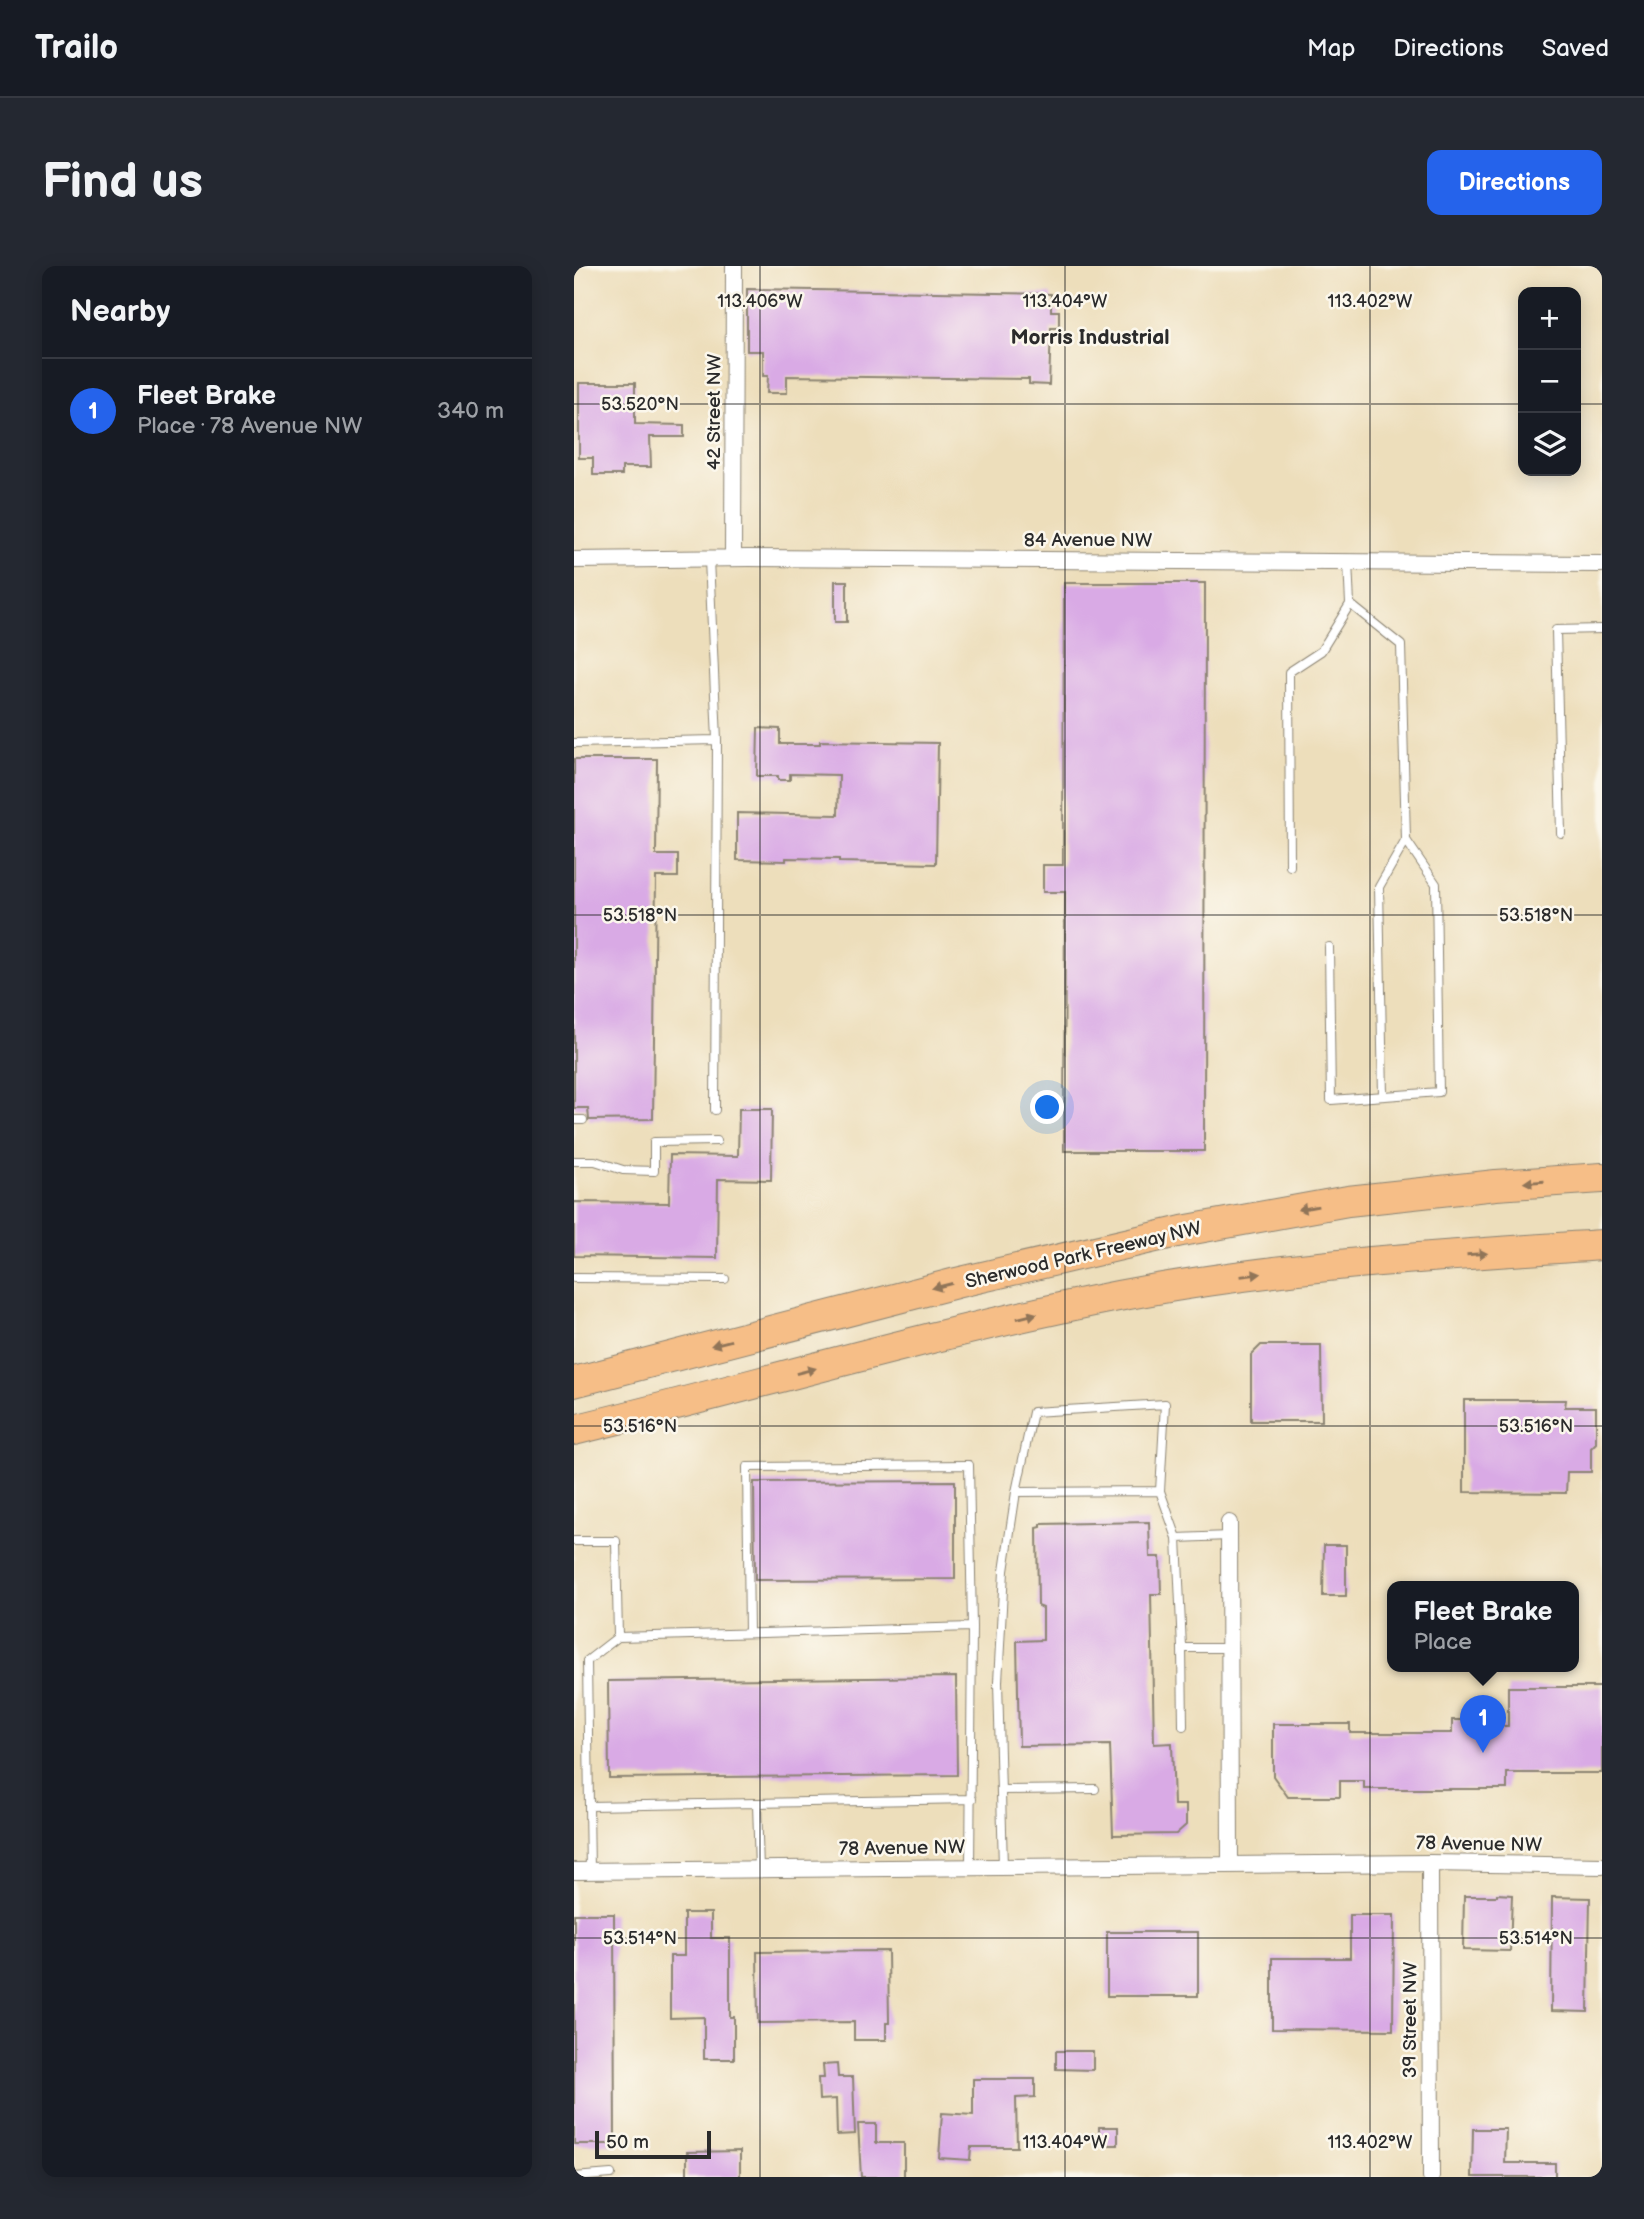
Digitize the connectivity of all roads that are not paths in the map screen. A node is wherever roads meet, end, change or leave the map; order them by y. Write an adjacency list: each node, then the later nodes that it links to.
1 (734, 266): 3 (street, 42 Street NW)
2 (709, 558): 3 (street, 84 Avenue NW); 4 (street, 84 Avenue NW); 9 (lane)
3 (733, 558): 5 (street, 84 Avenue NW)
4 (574, 560)
5 (1348, 562): 6 (street, 84 Avenue NW); 7 (lane)
6 (1602, 564)
7 (1350, 604): 12 (lane); 13 (lane)
8 (1602, 629): 11 (lane)
9 (717, 740): 10 (lane); 16 (lane)
10 (574, 743)
11 (1561, 833)
12 (1406, 840): 15 (lane); 15 (lane)
13 (1290, 866)
14 (1329, 947): 15 (lane)
15 (1383, 1096)
16 (715, 1111)
17 (717, 1141): 18 (lane)
18 (574, 1161)
19 (1602, 1178): 23 (highway, Sherwood Park Freeway NW, one-way to 23)
20 (1602, 1245): 24 (highway, one-way to 20)
21 (574, 1278): 22 (lane)
22 (725, 1279)
23 (574, 1382)
24 (574, 1430)
25 (1160, 1491): 26 (lane); 26 (lane); 28 (lane)
26 (1016, 1492): 37 (lane)
27 (1229, 1529): 28 (lane); 34 (street)
28 (1177, 1538): 33 (lane)
29 (574, 1541): 32 (lane)
30 (972, 1628): 31 (lane); 31 (lane); 38 (lane)
31 (749, 1633): 32 (lane)
32 (618, 1637): 40 (lane)
33 (1182, 1648): 34 (lane); 35 (lane)
34 (1229, 1648): 42 (street)
35 (1183, 1726)
36 (1095, 1789): 37 (lane)
37 (1001, 1790): 45 (lane)
38 (972, 1800): 39 (lane); 44 (lane)
39 (757, 1803): 40 (lane); 46 (lane)
40 (589, 1806): 47 (lane)
41 (1430, 1863): 42 (street, 78 Avenue NW); 43 (street, 78 Avenue NW); 50 (street, 39 Street NW)
42 (1230, 1865): 45 (street, 78 Avenue NW)
43 (1602, 1866)
44 (970, 1867): 45 (street, 78 Avenue NW); 46 (street, 78 Avenue NW)
45 (1003, 1867)
46 (759, 1870): 47 (street, 78 Avenue NW)
47 (582, 1871)
48 (611, 2174): 49 (lane)
49 (574, 2177)
50 (1431, 2177)

